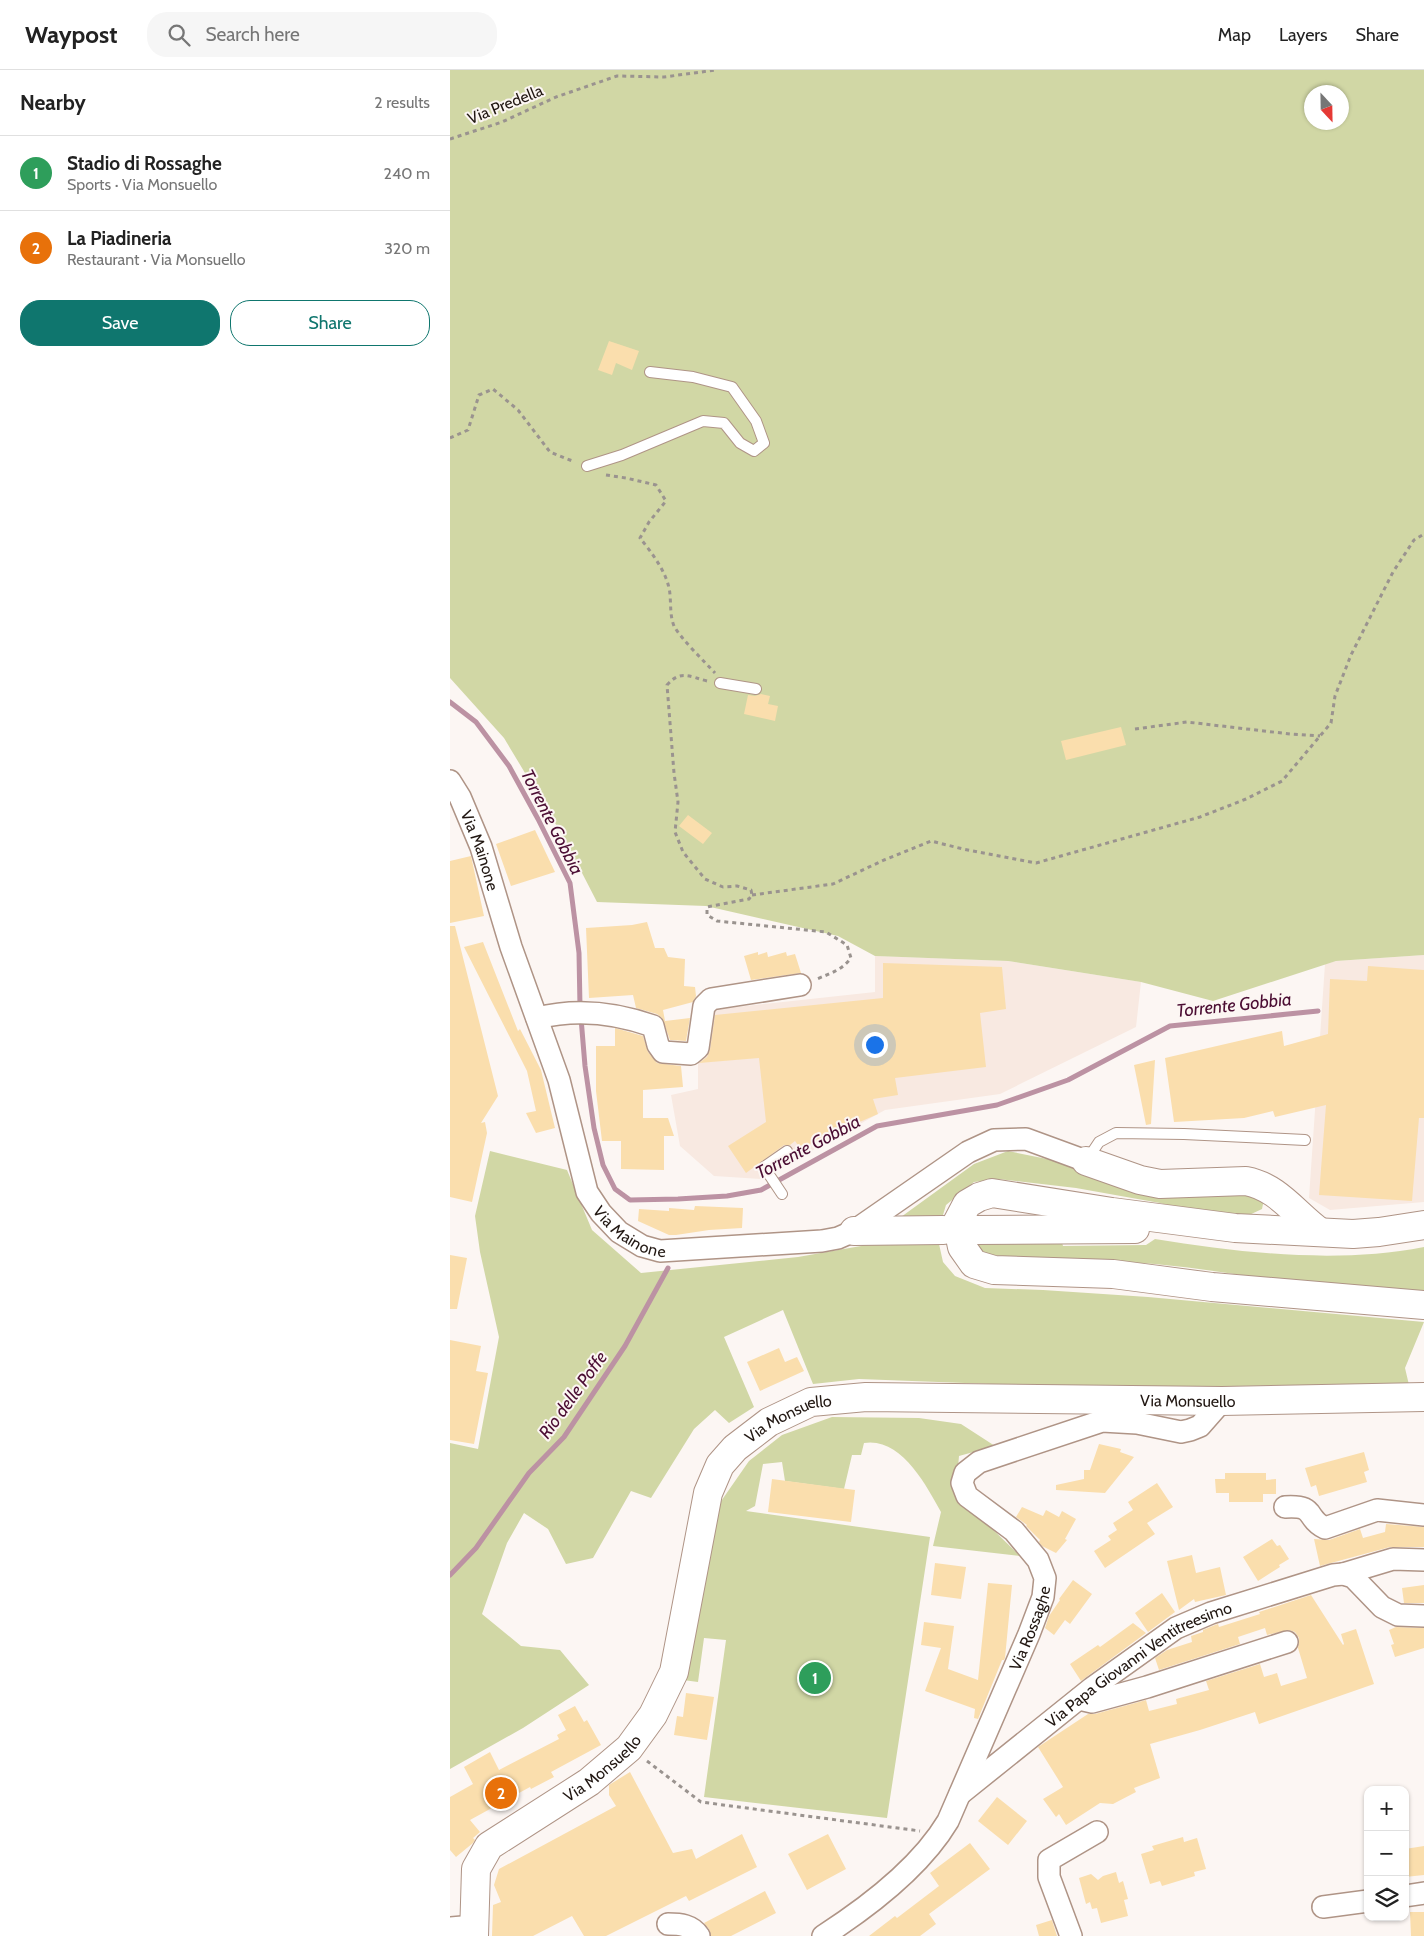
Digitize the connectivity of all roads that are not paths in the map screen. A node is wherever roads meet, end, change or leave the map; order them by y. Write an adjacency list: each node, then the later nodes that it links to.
1 (650, 372): 2 (lane)
2 (587, 466)
3 (720, 683): 4 (lane)
4 (756, 689)
5 (450, 781): 7 (street, Via Mainone)
6 (800, 985): 7 (street)
7 (537, 1018): 18 (street, Via Mainone)
8 (1305, 1140): 10 (lane)
9 (787, 1151): 11 (lane)
10 (1086, 1161): 12 (main road); 18 (street, Via Mainone)
11 (782, 1194)
12 (1279, 1195): 17 (main road); 19 (main road)
13 (1424, 1225): 19 (main road)
14 (1235, 1228): 16 (main road); 17 (main road); 20 (main road)
15 (943, 1230): 18 (main road)
16 (974, 1230)
17 (1276, 1230): 19 (main road)
18 (854, 1231)
19 (1320, 1232)
20 (1424, 1305)
21 (1424, 1397): 22 (main road, Via Monsuello)
22 (1222, 1401): 30 (street, Via Rossaghe); 37 (main road, Via Monsuello)
23 (1285, 1507): 24 (street)
24 (1424, 1515)
25 (1424, 1560): 26 (street, Via Papa Giovanni Ventitreesimo)
26 (1343, 1574): 27 (street); 29 (street, Via Papa Giovanni Ventitreesimo)
27 (1424, 1616)
28 (1287, 1642): 29 (street)
29 (1079, 1699): 30 (street, Via Papa Giovanni Ventitreesimo)
30 (958, 1796): 39 (street, Via Rossaghe)
31 (1097, 1832): 40 (street)
32 (1424, 1893): 33 (street)
33 (1409, 1895)
34 (1364, 1902): 35 (street)
35 (1323, 1907)
36 (668, 1924): 38 (street)
37 (466, 1930)
38 (699, 1936)
39 (823, 1936)
40 (1071, 1936)

